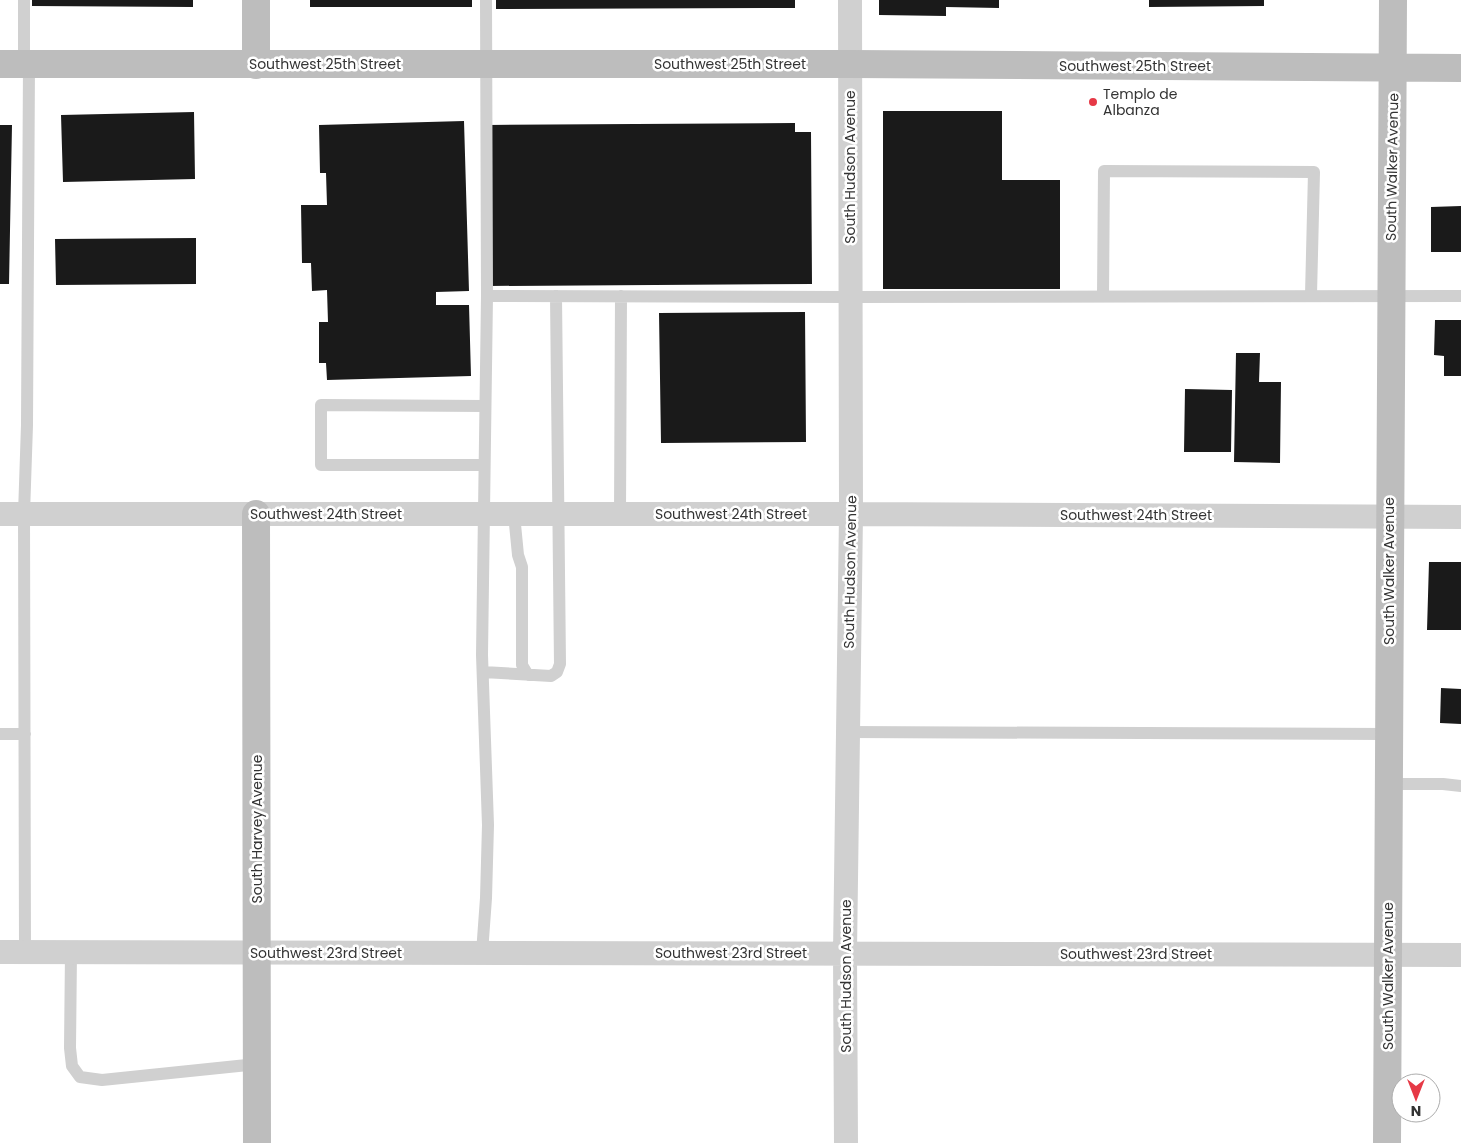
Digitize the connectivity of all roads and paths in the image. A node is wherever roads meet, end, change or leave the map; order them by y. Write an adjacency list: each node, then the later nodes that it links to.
1 (24, 0): 6 (lane)
2 (256, 0): 9 (street)
3 (486, 0): 7 (lane)
4 (850, 0): 8 (street, South Hudson Avenue)
5 (1393, 0): 10 (street, South Walker Avenue)
6 (18, 64): 9 (street, Southwest 25th Street); 23 (lane)
7 (486, 64): 8 (street, Southwest 25th Street); 9 (street, Southwest 25th Street); 14 (lane)
8 (851, 64): 10 (street, Southwest 25th Street); 19 (street, South Hudson Avenue)
9 (256, 65)
10 (1393, 68): 11 (street, Southwest 25th Street); 13 (street, South Walker Avenue)
11 (1461, 68)
12 (1311, 295): 13 (lane); 17 (lane); 17 (lane)
13 (1390, 295): 18 (lane); 30 (street, South Walker Avenue)
14 (487, 296): 15 (lane); 20 (lane)
15 (556, 296): 16 (lane); 27 (lane)
16 (621, 296): 19 (lane); 28 (lane)
17 (1103, 296): 19 (lane)
18 (1461, 296)
19 (849, 297): 29 (street, South Hudson Avenue)
20 (485, 406): 21 (lane); 21 (lane)
21 (484, 465): 25 (lane)
22 (0, 514): 23 (street, Southwest 24th Street)
23 (24, 514): 24 (street, Southwest 24th Street); 36 (lane)
24 (256, 514): 25 (street, Southwest 24th Street); 43 (street, South Harvey Avenue)
25 (483, 514): 26 (street, Southwest 24th Street); 32 (lane)
26 (514, 514): 27 (street, Southwest 24th Street); 33 (lane)
27 (558, 514): 28 (street, Southwest 24th Street); 33 (lane)
28 (620, 514): 29 (street, Southwest 24th Street)
29 (851, 514): 30 (street, Southwest 24th Street); 34 (street, South Hudson Avenue)
30 (1389, 516): 31 (street, Southwest 24th Street); 37 (street, South Walker Avenue)
31 (1461, 517)
32 (483, 672): 33 (lane); 44 (lane)
33 (528, 674)
34 (848, 732): 37 (lane); 45 (street, South Hudson Avenue)
35 (0, 734): 36 (lane)
36 (25, 734): 41 (lane)
37 (1389, 734): 38 (street, South Walker Avenue)
38 (1389, 784): 39 (lane); 46 (street, South Walker Avenue)
39 (1461, 786)
40 (0, 952): 41 (street, Southwest 23rd Street)
41 (25, 952): 42 (street, Southwest 23rd Street)
42 (71, 952): 43 (street, Southwest 23rd Street); 48 (lane)
43 (258, 953): 44 (street, Southwest 23rd Street); 48 (street, South Harvey Avenue)
44 (482, 953): 45 (street, Southwest 23rd Street)
45 (845, 954): 46 (street, Southwest 23rd Street); 50 (street, South Hudson Avenue)
46 (1389, 954): 47 (street, Southwest 23rd Street); 51 (street, South Walker Avenue)
47 (1461, 955)
48 (258, 1064): 49 (street, South Harvey Avenue)
49 (258, 1143)
50 (846, 1143)
51 (1388, 1143)

